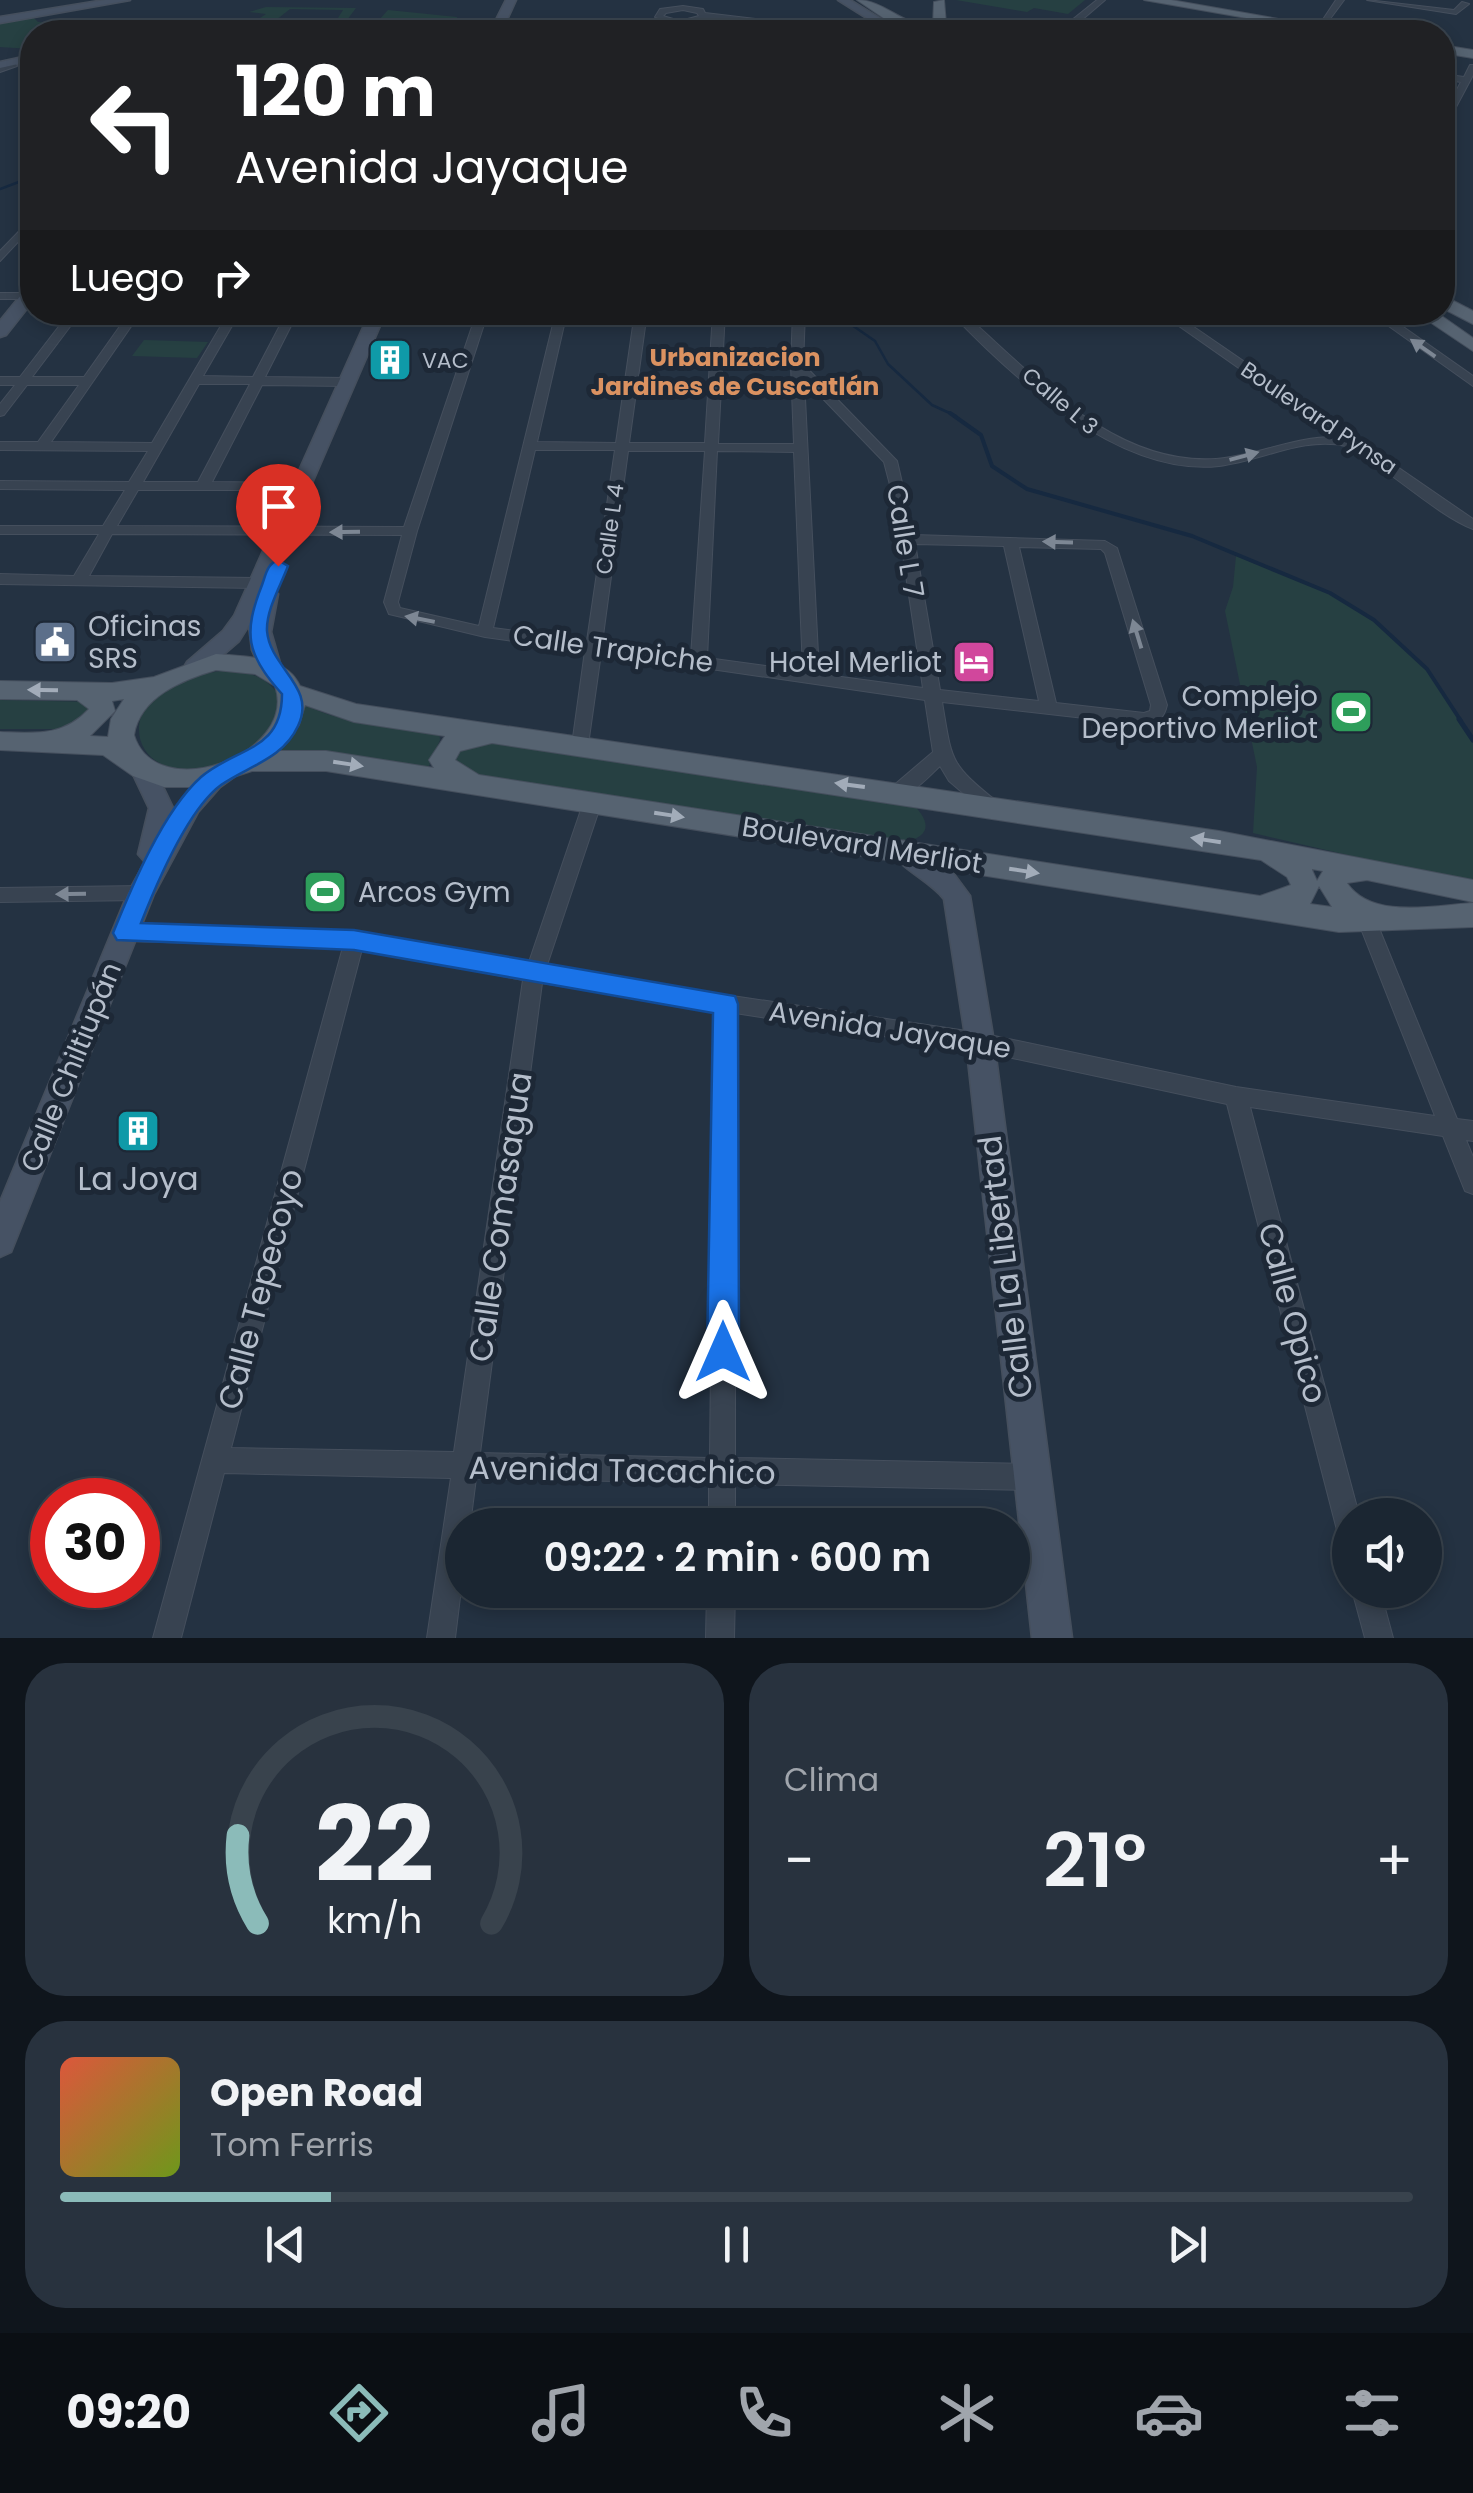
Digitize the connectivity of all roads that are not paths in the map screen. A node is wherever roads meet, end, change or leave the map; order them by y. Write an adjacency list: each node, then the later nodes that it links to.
1 (125, 0): 15 (main road)
2 (515, 0): 13 (main road)
3 (843, 0): 21 (main road)
4 (863, 0): 22 (main road)
5 (1101, 0): 23 (street)
6 (1150, 0): 24 (main road)
7 (1172, 0): 25 (main road)
8 (1340, 0): 26 (street)
9 (1378, 0): 11 (street)
10 (677, 4): 14 (street); 18 (street)
11 (1421, 4): 12 (street)
12 (1465, 4)
13 (505, 13): 16 (main road); 17 (main road)
14 (704, 14): 19 (street); 20 (street)
15 (0, 20)
16 (492, 20)
17 (503, 20)
18 (667, 20)
19 (700, 20)
20 (760, 20)
21 (864, 20)
22 (885, 20)
23 (1078, 20)
24 (1272, 20)
25 (1275, 20)
26 (1323, 20)
27 (1473, 68): 29 (street)
28 (1455, 78): 29 (street)
29 (1466, 80): 30 (street)
30 (1460, 91): 31 (street); 32 (street)
31 (1473, 93)
32 (1455, 101)
33 (20, 235): 34 (street)
34 (0, 258)
35 (20, 309): 51 (main road)
36 (66, 325): 56 (street)
37 (127, 325): 58 (street)
38 (227, 325): 54 (street)
39 (287, 325): 57 (street)
40 (372, 325): 59 (main road)
41 (383, 325): 78 (main road)
42 (479, 325): 76 (street, Calle Trapiche)
43 (559, 325): 65 (street)
44 (639, 325): 67 (street, Calle L 4)
45 (718, 325): 68 (street)
46 (799, 325): 53 (street)
47 (971, 325): 62 (street, Calle L 3, one-way to 62)
48 (1183, 325): 62 (street, Boulevard Pynsa)
49 (1392, 325): 60 (street, one-way to 49)
50 (1442, 325): 52 (main road)
51 (0, 332)
52 (1473, 346)
53 (797, 365): 69 (street); 79 (street, Calle L 7)
54 (195, 380): 57 (street); 66 (street)
55 (0, 381): 56 (street)
56 (24, 381): 58 (street); 61 (street)
57 (258, 381): 59 (street); 72 (street)
58 (88, 382): 64 (street)
59 (346, 382): 73 (main road)
60 (1473, 382)
61 (0, 412)
62 (1356, 443): 74 (street, Boulevard Pynsa)
63 (0, 446): 64 (street)
64 (42, 446): 66 (street)
65 (530, 446): 67 (street); 84 (street)
66 (156, 447): 71 (street)
67 (622, 447): 68 (street); 85 (street, Calle L 4)
68 (712, 448): 69 (street); 86 (street)
69 (800, 448): 89 (street)
70 (0, 485): 71 (street)
71 (134, 486): 72 (street); 77 (street)
72 (203, 486): 73 (street)
73 (300, 487): 78 (main road)
74 (1473, 526)
75 (0, 530): 77 (street)
76 (410, 530): 78 (street, one-way to 78); 84 (street, Calle Trapiche, one-way to 76)
77 (108, 531): 78 (street); 82 (street)
78 (286, 532): 83 (main road); 88 (main road)
79 (906, 539): 80 (street); 94 (street, Calle L 7)
80 (1010, 540): 95 (street); 95 (street, Calle Trapiche, one-way to 80)
81 (0, 579): 82 (street)
82 (79, 580): 83 (street)
83 (259, 582): 87 (main road)
84 (485, 632): 85 (street, Calle Trapiche)
85 (593, 644): 86 (street, Calle Trapiche); 99 (street, Calle L 4)
86 (699, 660): 89 (street, Calle Trapiche)
87 (195, 666): 88 (main road); 90 (main road)
88 (271, 670): 93 (main road)
89 (811, 678): 94 (street, Calle Trapiche)
90 (155, 685): 92 (main road); 101 (main road)
91 (0, 690): 92 (main road, one-way to 91)
92 (82, 691): 98 (main road)
93 (292, 692): 96 (main road, Boulevard Merliot); 102 (main road)
94 (932, 695): 95 (street, Calle Trapiche); 100 (street, Calle L 7)
95 (1049, 709)
96 (509, 736): 99 (main road, Boulevard Merliot); 103 (main road)
97 (0, 740): 98 (main road)
98 (58, 741): 101 (main road)
99 (580, 745): 104 (main road, Boulevard Merliot, one-way to 99)
100 (942, 754): 104 (street); 106 (street)
101 (135, 762): 102 (main road); 112 (main road, Calle Chiltiupán)
102 (232, 770): 103 (main road, Boulevard Merliot, one-way to 103); 112 (main road, Calle Chiltiupán)
103 (472, 784): 105 (main road, Boulevard Merliot)
104 (895, 792): 106 (main road, Boulevard Merliot)
105 (592, 804): 108 (main road, Boulevard Merliot, one-way to 108); 120 (street, Calle Comasagua)
106 (991, 806): 107 (main road, Boulevard Merliot, one-way to 106)
107 (1252, 847): 110 (main road, Boulevard Merliot); 115 (main road)
108 (904, 851): 109 (main road, Boulevard Merliot); 114 (main road)
109 (984, 864): 114 (main road); 115 (main road, Boulevard Merliot, one-way to 115)
110 (1367, 869): 111 (main road, Boulevard Merliot); 117 (main road)
111 (1473, 891)
112 (141, 892): 113 (street, one-way to 113); 118 (main road, Calle Chiltiupán)
113 (0, 896)
114 (957, 896): 122 (main road, Calle La Libertad)
115 (1257, 908): 117 (main road, Boulevard Merliot)
116 (1473, 914): 117 (main road, Boulevard Merliot)
117 (1377, 921): 124 (street)
118 (126, 933): 119 (street, Avenida Jayaque); 126 (main road, Calle Chiltiupán)
119 (354, 940): 120 (street, Avenida Jayaque); 127 (street, Calle Tepecoyo)
120 (534, 974): 121 (street, Avenida Jayaque); 128 (street, Calle Comasagua)
121 (726, 1004): 122 (street, Avenida Jayaque); 129 (street)
122 (980, 1042): 123 (street, Avenida Jayaque); 130 (main road, Calle La Libertad)
123 (1236, 1096): 124 (street, Avenida Jayaque); 131 (street, Calle Opico)
124 (1462, 1130): 125 (street)
125 (1473, 1184)
126 (0, 1241)
127 (214, 1460): 128 (street, Avenida Tacachico); 135 (street, Calle Tepecoyo)
128 (465, 1466): 129 (street, Avenida Tacachico); 136 (street, Calle Comasagua)
129 (722, 1472): 130 (street, Avenida Tacachico); 132 (street)
130 (1029, 1477): 138 (main road, Calle La Libertad)
131 (1342, 1498)
132 (722, 1508)
133 (721, 1608): 137 (street)
134 (1370, 1608): 139 (street)
135 (167, 1638)
136 (441, 1638)
137 (720, 1638)
138 (1052, 1638)
139 (1378, 1638)

